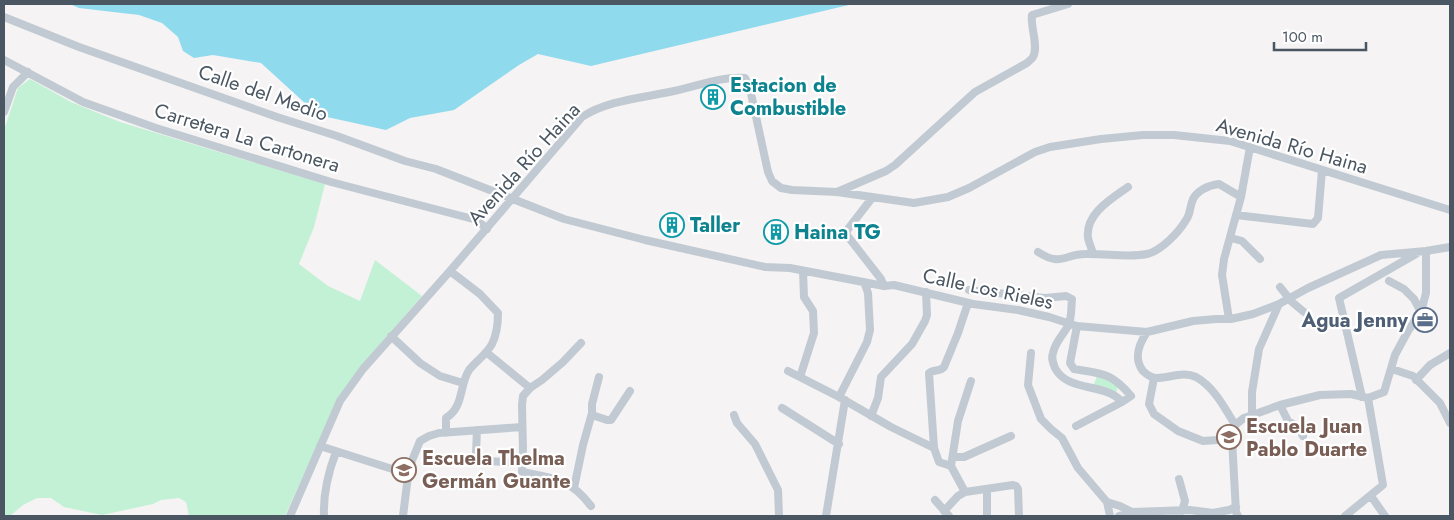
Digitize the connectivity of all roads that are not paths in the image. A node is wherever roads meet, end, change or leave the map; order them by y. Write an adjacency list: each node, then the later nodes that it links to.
1 (1068, 4): 9 (street)
2 (4, 17): 12 (street, Calle del Medio)
3 (4, 60): 4 (street, Carretera La Cartonera)
4 (28, 72): 5 (street); 15 (street, Carretera La Cartonera)
5 (4, 112)
6 (1250, 147): 7 (street, Avenida Río Haina); 10 (street); 11 (street, Avenida Río Haina)
7 (1322, 170): 13 (street, Avenida Río Haina); 14 (street)
8 (1128, 187): 20 (street)
9 (837, 192): 11 (street, Avenida Río Haina); 12 (street, Avenida Río Haina)
10 (1241, 197): 14 (street); 20 (street)
11 (872, 198): 26 (street)
12 (512, 200): 15 (street, Avenida Río Haina); 23 (street, Calle Los Rieles)
13 (1450, 210)
14 (1236, 215): 16 (street)
15 (487, 229): 22 (street, Avenida Río Haina)
16 (1231, 238): 21 (street); 33 (street)
17 (1450, 247): 19 (street, Calle Los Rieles)
18 (1038, 252): 20 (street)
19 (1423, 252): 30 (street, Calle Los Rieles); 35 (street); 55 (street)
20 (1093, 254)
21 (1260, 259)
22 (450, 271): 40 (street, Avenida Río Haina); 42 (street)
23 (803, 271): 25 (street, Calle Los Rieles); 48 (street)
24 (1389, 281): 35 (street)
25 (864, 282): 26 (street, Calle Los Rieles); 56 (street)
26 (884, 286): 29 (street, Calle Los Rieles)
27 (1280, 287): 30 (street)
28 (969, 290): 38 (street)
29 (926, 292): 31 (street, Calle Los Rieles); 63 (street)
30 (1290, 299): 32 (street, Calle Los Rieles); 34 (street)
31 (968, 303): 38 (street, Calle Los Rieles); 75 (street)
32 (1279, 304): 37 (street, Calle Los Rieles); 62 (street)
33 (1226, 306): 36 (street); 37 (street)
34 (1304, 312)
35 (1421, 312): 45 (street)
36 (1210, 319): 37 (street, Calle Los Rieles); 39 (street, Calle Los Rieles)
37 (1229, 319)
38 (1073, 325): 39 (street, Calle Los Rieles); 57 (street); 57 (street)
39 (1147, 332): 49 (street)
40 (391, 336): 52 (street); 74 (street, Avenida Río Haina)
41 (581, 343): 53 (street)
42 (486, 352): 52 (street); 53 (street)
43 (1031, 353): 86 (street)
44 (1450, 353): 50 (street)
45 (1392, 369): 50 (street); 55 (street)
46 (788, 370): 48 (street)
47 (599, 377): 60 (street)
48 (800, 377): 56 (street)
49 (1154, 378): 65 (street); 72 (street)
50 (1416, 380): 64 (street)
51 (971, 382): 77 (street)
52 (463, 383): 69 (street)
53 (530, 388): 67 (street)
54 (630, 391): 60 (street)
55 (1365, 397): 58 (street); 84 (street)
56 (842, 399): 63 (street); 73 (street)
57 (1122, 402): 66 (street)
58 (1280, 406): 62 (street); 71 (street)
59 (782, 408): 73 (street)
60 (592, 415): 81 (street)
61 (734, 415): 95 (street)
62 (1252, 415): 65 (street)
63 (871, 416): 75 (street)
64 (1450, 423)
65 (1235, 425): 72 (street)
66 (1076, 426)
67 (522, 427): 68 (street); 78 (street)
68 (477, 430): 69 (street); 78 (street)
69 (446, 433): 79 (street)
70 (1011, 436): 77 (street)
71 (1303, 436)
72 (1232, 439): 88 (street)
73 (838, 444): 96 (street)
74 (320, 446): 76 (street); 92 (street, Avenida Río Haina)
75 (934, 448): 77 (street)
76 (336, 452): 79 (street); 93 (street)
77 (952, 462): 83 (street)
78 (522, 463): 81 (street)
79 (408, 474): 94 (street)
80 (1179, 479): 90 (street)
81 (574, 488): 87 (street)
82 (987, 490): 83 (street); 97 (street); 98 (street)
83 (965, 492): 91 (street)
84 (1371, 496): 102 (street); 103 (street)
85 (935, 500): 91 (street)
86 (1107, 502): 89 (street); 99 (street)
87 (591, 506)
88 (1236, 507): 90 (street); 101 (street)
89 (1132, 512): 90 (street); 100 (street)
90 (1186, 512)
91 (946, 513)
92 (290, 516)
93 (324, 516)
94 (403, 516)
95 (779, 516)
96 (826, 516)
97 (987, 516)
98 (1019, 516)
99 (1110, 516)
100 (1119, 516)
101 (1238, 516)
102 (1345, 516)
103 (1385, 516)

